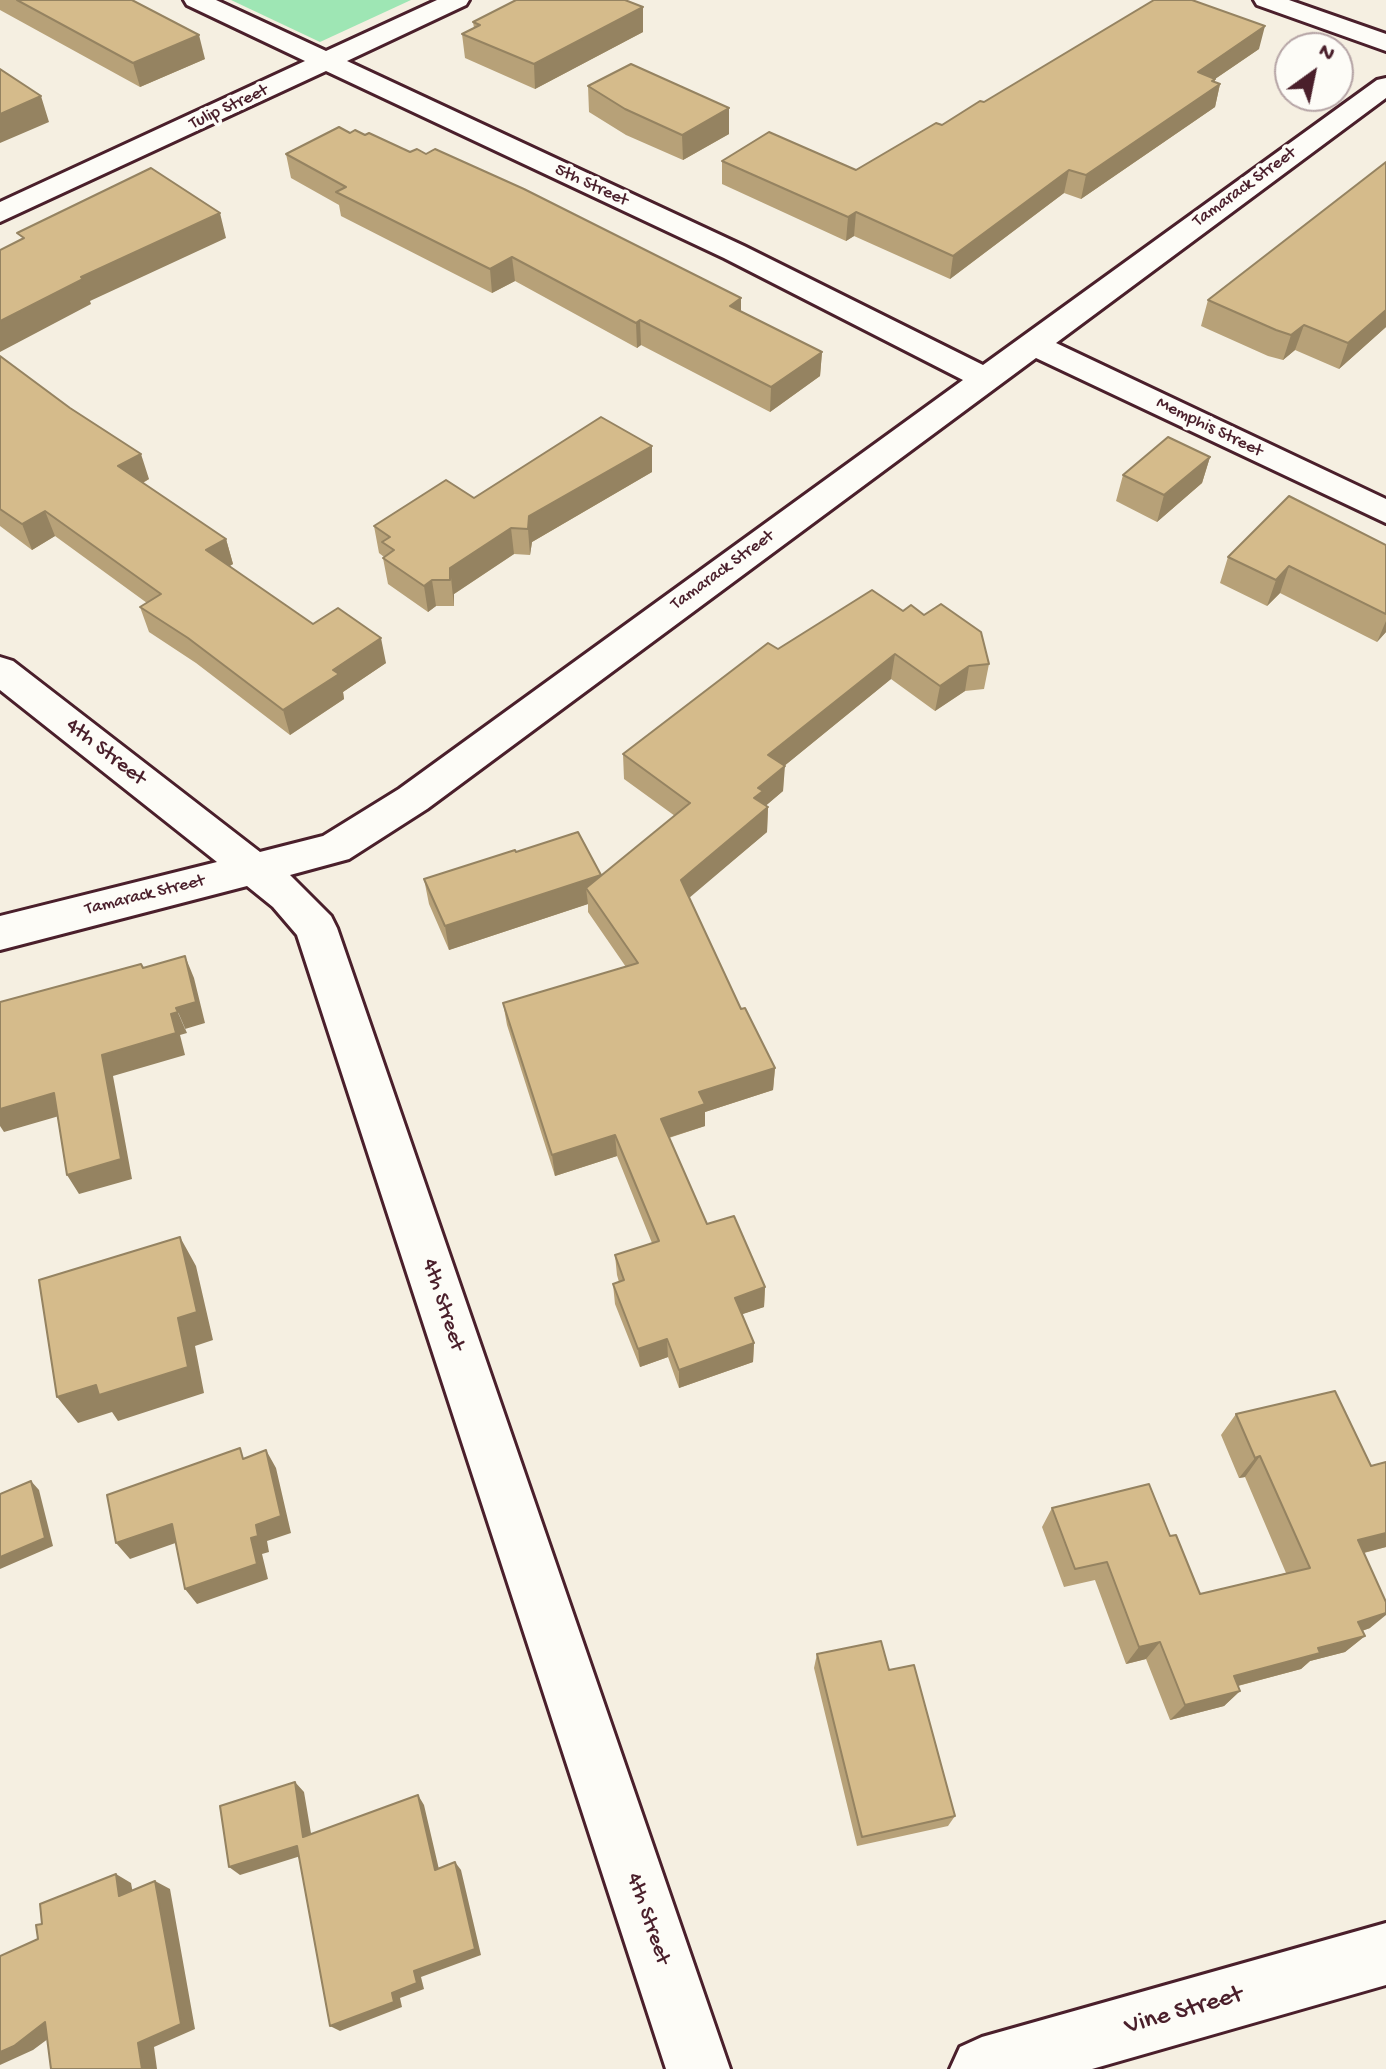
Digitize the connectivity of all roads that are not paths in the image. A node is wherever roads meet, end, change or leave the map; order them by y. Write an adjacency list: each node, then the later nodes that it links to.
1 (196, 0): 5 (street, 5th Street)
2 (457, 0): 5 (street, Tulip Street)
3 (1266, 0): 4 (street)
4 (1386, 43)
5 (326, 63): 7 (street, Tulip Street); 9 (street, 5th Street)
6 (1386, 86): 8 (street, Tamarack Street)
7 (0, 213)
8 (1032, 344): 9 (street, Tamarack Street); 10 (street, Memphis Street)
9 (984, 378): 12 (street, Tamarack Street)
10 (1386, 512)
11 (0, 670): 12 (street, 4th Street)
12 (252, 869): 13 (street, Tamarack Street); 15 (street, 4th Street)
13 (0, 933)
14 (1386, 1954): 16 (street, Vine Street)
15 (698, 2069)
16 (982, 2069)

